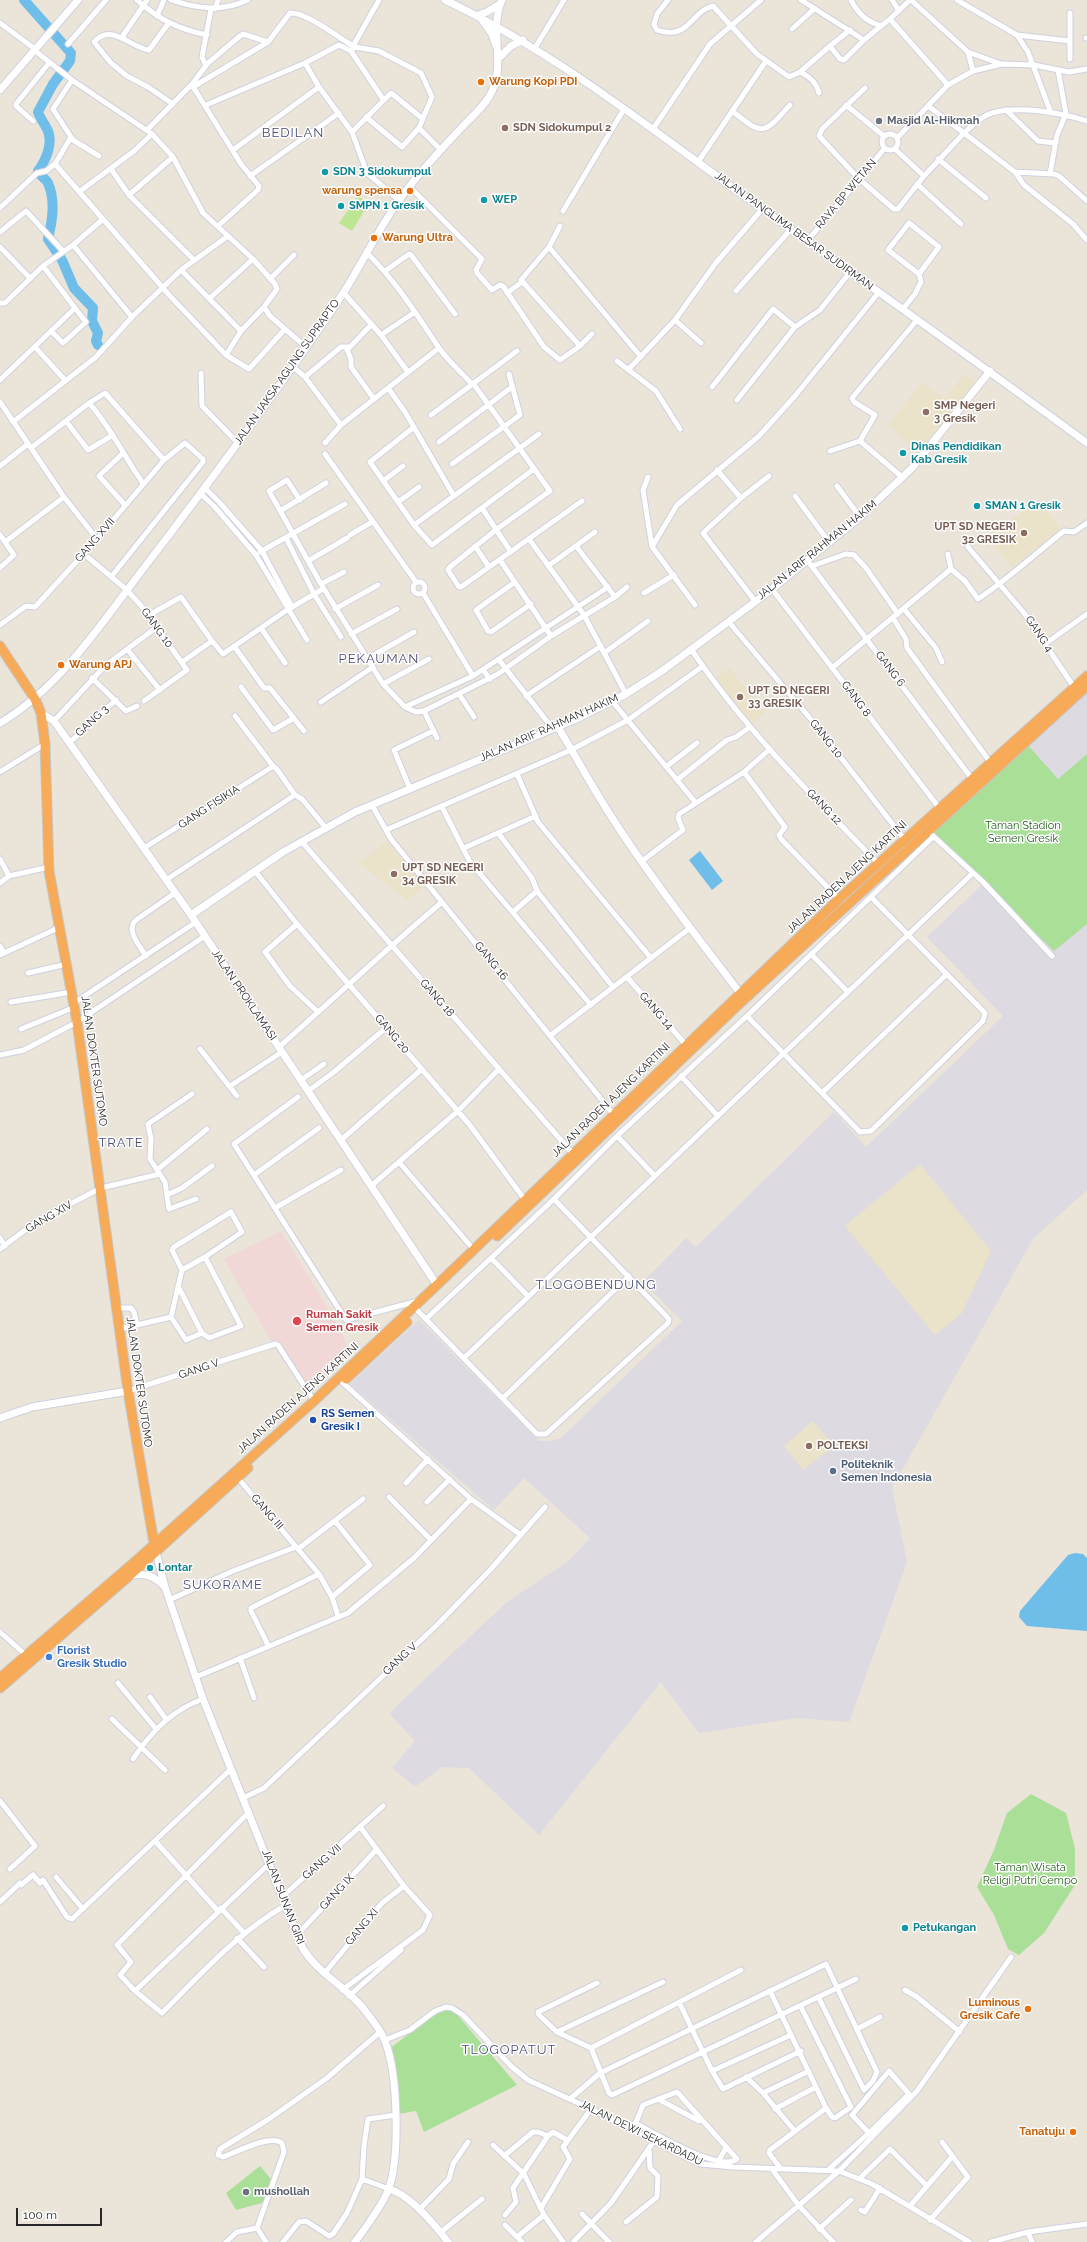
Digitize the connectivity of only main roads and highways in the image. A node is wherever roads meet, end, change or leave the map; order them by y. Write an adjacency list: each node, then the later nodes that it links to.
1 (78, 0): 8 (main road)
2 (445, 0): 4 (main road, JALAN PANGLIMA BESAR SUDIRMAN)
3 (501, 2): 4 (main road); 5 (main road, JALAN JAKSA AGUNG SUPRAPTO); 6 (main road)
4 (478, 15): 5 (main road, JALAN PANGLIMA BESAR SUDIRMAN); 7 (main road)
5 (497, 27): 6 (main road, JALAN PANGLIMA BESAR SUDIRMAN); 7 (main road, JALAN JAKSA AGUNG SUPRAPTO)
6 (523, 40): 7 (main road); 9 (main road, JALAN PANGLIMA BESAR SUDIRMAN)
7 (500, 57): 14 (main road, JALAN JAKSA AGUNG SUPRAPTO)
8 (0, 90)
9 (990, 371): 10 (main road, JALAN PANGLIMA BESAR SUDIRMAN); 17 (main road, JALAN ARIF RAHMAN HAKIM)
10 (1087, 442)
11 (0, 646): 14 (highway, JALAN DOKTER SUTOMO)
12 (1087, 676): 19 (highway, JALAN RADEN AJENG KARTINI)
13 (1087, 686): 20 (highway, JALAN RADEN AJENG KARTINI)
14 (36, 700): 15 (highway, JALAN DOKTER SUTOMO); 16 (main road, JALAN JAKSA AGUNG SUPRAPTO)
15 (41, 713): 18 (main road, JALAN PROKLAMASI); 23 (highway, JALAN DOKTER SUTOMO)
16 (0, 723)
17 (555, 728): 18 (main road, JALAN ARIF RAHMAN HAKIM); 19 (main road)
18 (191, 915): 22 (main road, JALAN PROKLAMASI)
19 (740, 993): 20 (highway, JALAN RADEN AJENG KARTINI)
20 (723, 1014): 21 (highway, JALAN RADEN AJENG KARTINI)
21 (712, 1025): 22 (highway, JALAN RADEN AJENG KARTINI); 25 (highway, JALAN RADEN AJENG KARTINI)
22 (437, 1285): 25 (highway, JALAN RADEN AJENG KARTINI)
23 (128, 1391): 24 (main road); 26 (highway, JALAN DOKTER SUTOMO)
24 (0, 1418)
25 (293, 1424): 26 (highway, JALAN RADEN AJENG KARTINI); 26 (highway, JALAN RADEN AJENG KARTINI)
26 (155, 1548): 27 (highway); 28 (main road, JALAN SUNAN GIRI); 29 (highway)
27 (129, 1576): 28 (main road); 30 (highway)
28 (165, 1587): 31 (main road, JALAN SUNAN GIRI)
29 (0, 1678)
30 (0, 1688)
31 (389, 2189): 32 (main road, JALAN SUNAN GIRI); 33 (main road)
32 (355, 2242)
33 (448, 2242)

